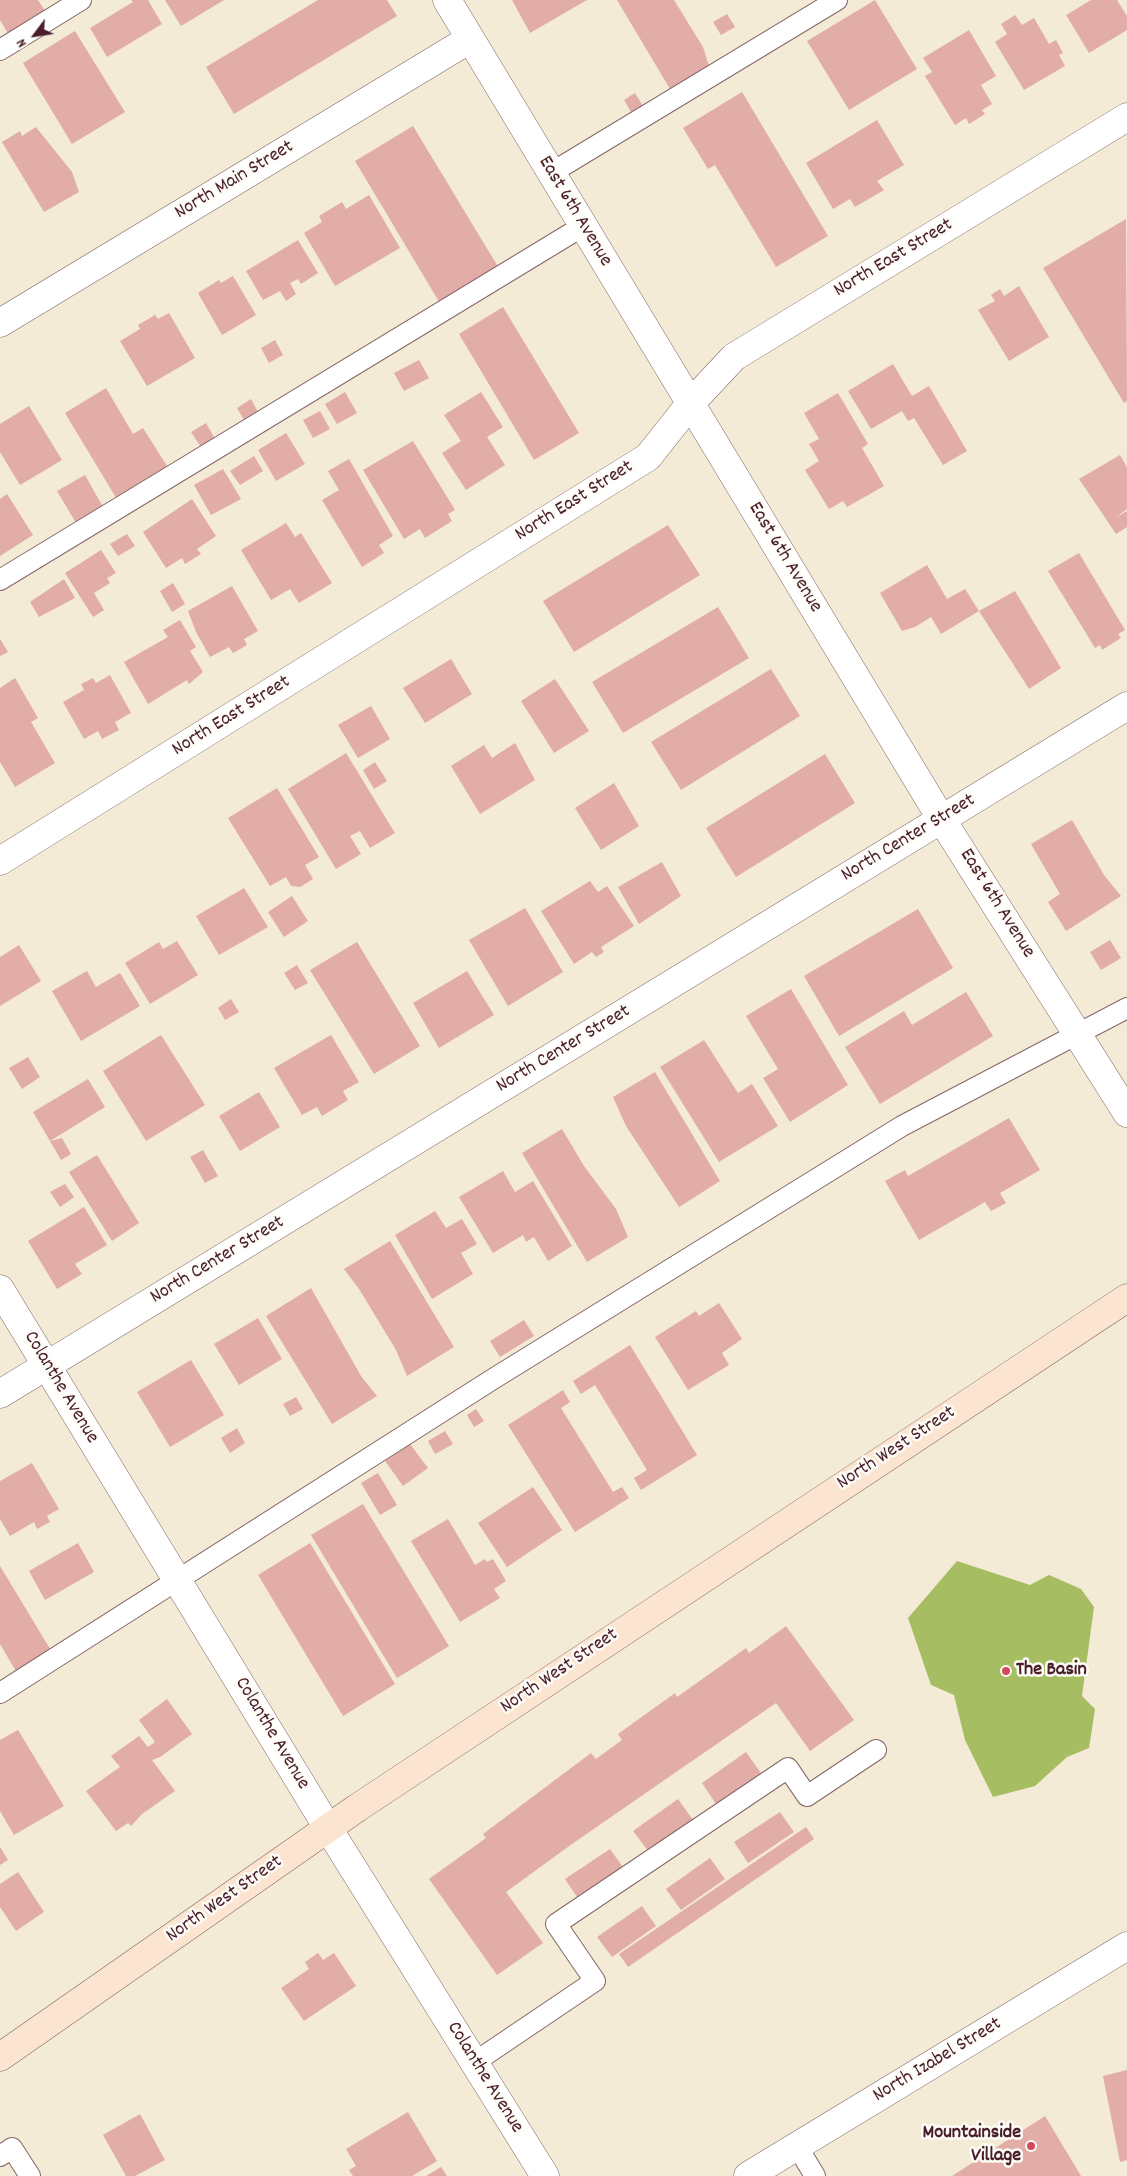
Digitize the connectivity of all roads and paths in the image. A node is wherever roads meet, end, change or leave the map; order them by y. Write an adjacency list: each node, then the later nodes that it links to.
1 (81, 0): 5 (lane)
2 (447, 0): 4 (street, East 6th Avenue)
3 (837, 0): 7 (lane)
4 (470, 39): 7 (street, East 6th Avenue); 9 (street, North Main Street)
5 (0, 50)
6 (1127, 118): 10 (street, North East Street)
7 (551, 173): 8 (street, East 6th Avenue)
8 (583, 226): 10 (street, East 6th Avenue); 11 (lane)
9 (0, 323)
10 (690, 404): 13 (street, East 6th Avenue); 14 (street, North East Street)
11 (0, 580)
12 (1127, 706): 13 (street, North Center Street)
13 (942, 820): 16 (street, East 6th Avenue); 20 (street, North Center Street)
14 (0, 861)
15 (1127, 1008): 16 (lane)
16 (1077, 1033): 17 (street, East 6th Avenue); 22 (lane)
17 (1127, 1113)
18 (0, 1289): 20 (street, Colanthe Avenue)
19 (1127, 1298): 25 (street, North West Street)
20 (46, 1366): 21 (street, North Center Street); 22 (street, Colanthe Avenue)
21 (0, 1394)
22 (177, 1579): 23 (lane); 25 (street, Colanthe Avenue)
23 (0, 1693)
24 (876, 1750): 28 (lane)
25 (328, 1828): 27 (street, North West Street); 28 (street, Colanthe Avenue)
26 (1127, 1946): 29 (street, North Izabel Street)
27 (0, 2058)
28 (474, 2062): 32 (street, Colanthe Avenue)
29 (798, 2146): 33 (street, North Izabel Street); 34 (lane)
30 (0, 2156): 31 (lane)
31 (30, 2176)
32 (545, 2176)
33 (748, 2176)
34 (816, 2176)

